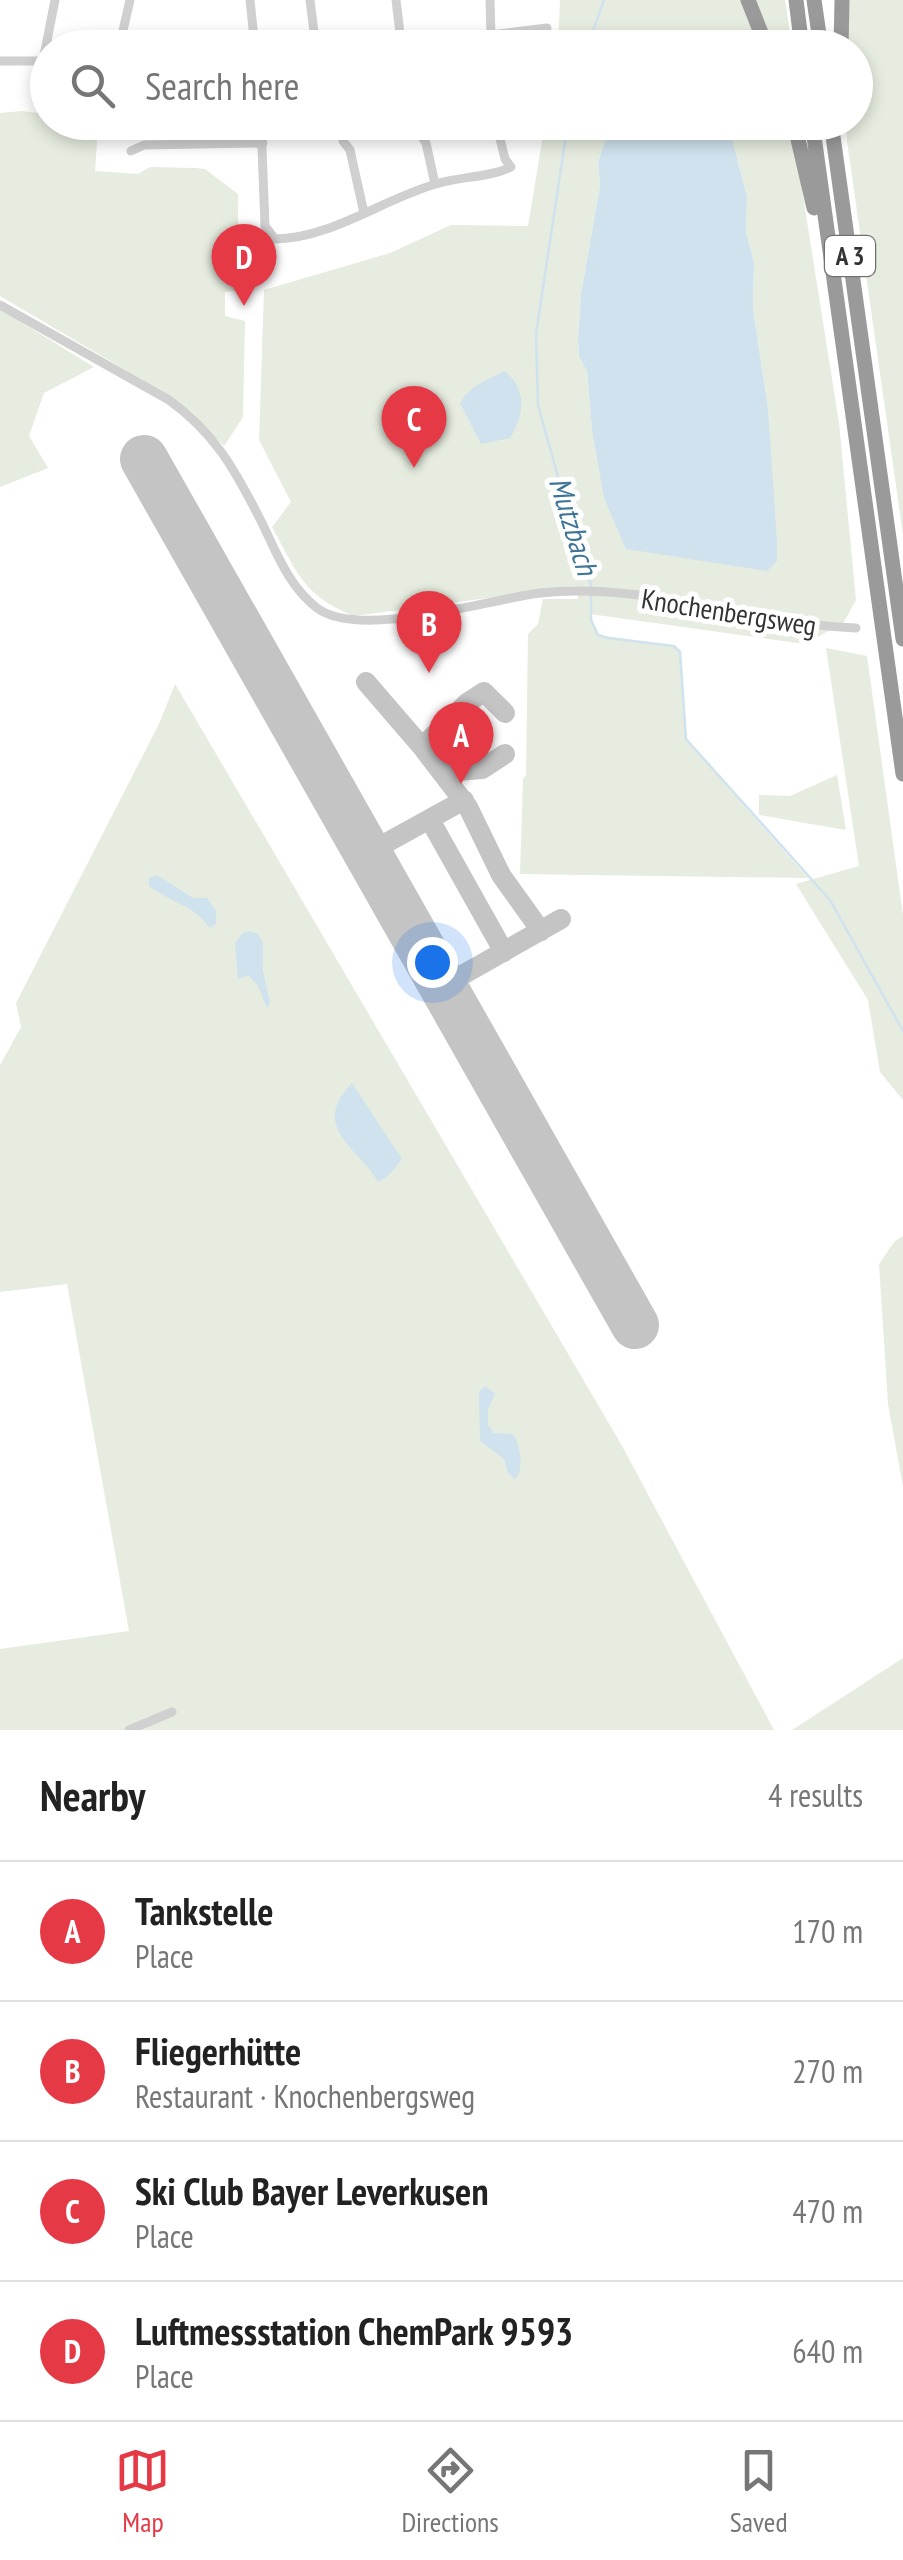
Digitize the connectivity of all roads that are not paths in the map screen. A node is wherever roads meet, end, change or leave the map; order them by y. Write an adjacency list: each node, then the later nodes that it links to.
1 (55, 0): 12 (street)
2 (130, 0): 13 (street)
3 (250, 0): 14 (street)
4 (310, 0): 15 (street)
5 (396, 0): 16 (street)
6 (490, 0): 17 (street)
7 (748, 0): 19 (highway)
8 (796, 0): 20 (highway)
9 (814, 0): 21 (highway)
10 (842, 0): 22 (highway)
11 (547, 28): 18 (street)
12 (50, 30)
13 (124, 30)
14 (253, 30)
15 (314, 30)
16 (401, 30)
17 (491, 30)
18 (531, 30)
19 (760, 30)
20 (800, 30)
21 (818, 30)
22 (841, 30)
23 (0, 61): 24 (street)
24 (30, 61)
25 (263, 140): 33 (street)
26 (344, 140): 37 (street)
27 (424, 140): 36 (street)
28 (501, 140): 36 (street)
29 (798, 140): 38 (highway)
30 (814, 140): 38 (highway, A 3)
31 (833, 140): 34 (highway, A 3)
32 (836, 140): 34 (highway)
33 (263, 144): 35 (street); 37 (street)
34 (834, 148): 41 (highway, A 3)
35 (131, 151)
36 (434, 184): 37 (street)
37 (364, 214)
38 (833, 279): 42 (highway, A 3)
39 (0, 305): 40 (street, Knochenbergsweg)
40 (856, 628)
41 (903, 639)
42 (903, 774)
43 (172, 1712): 44 (street)
44 (129, 1730)

